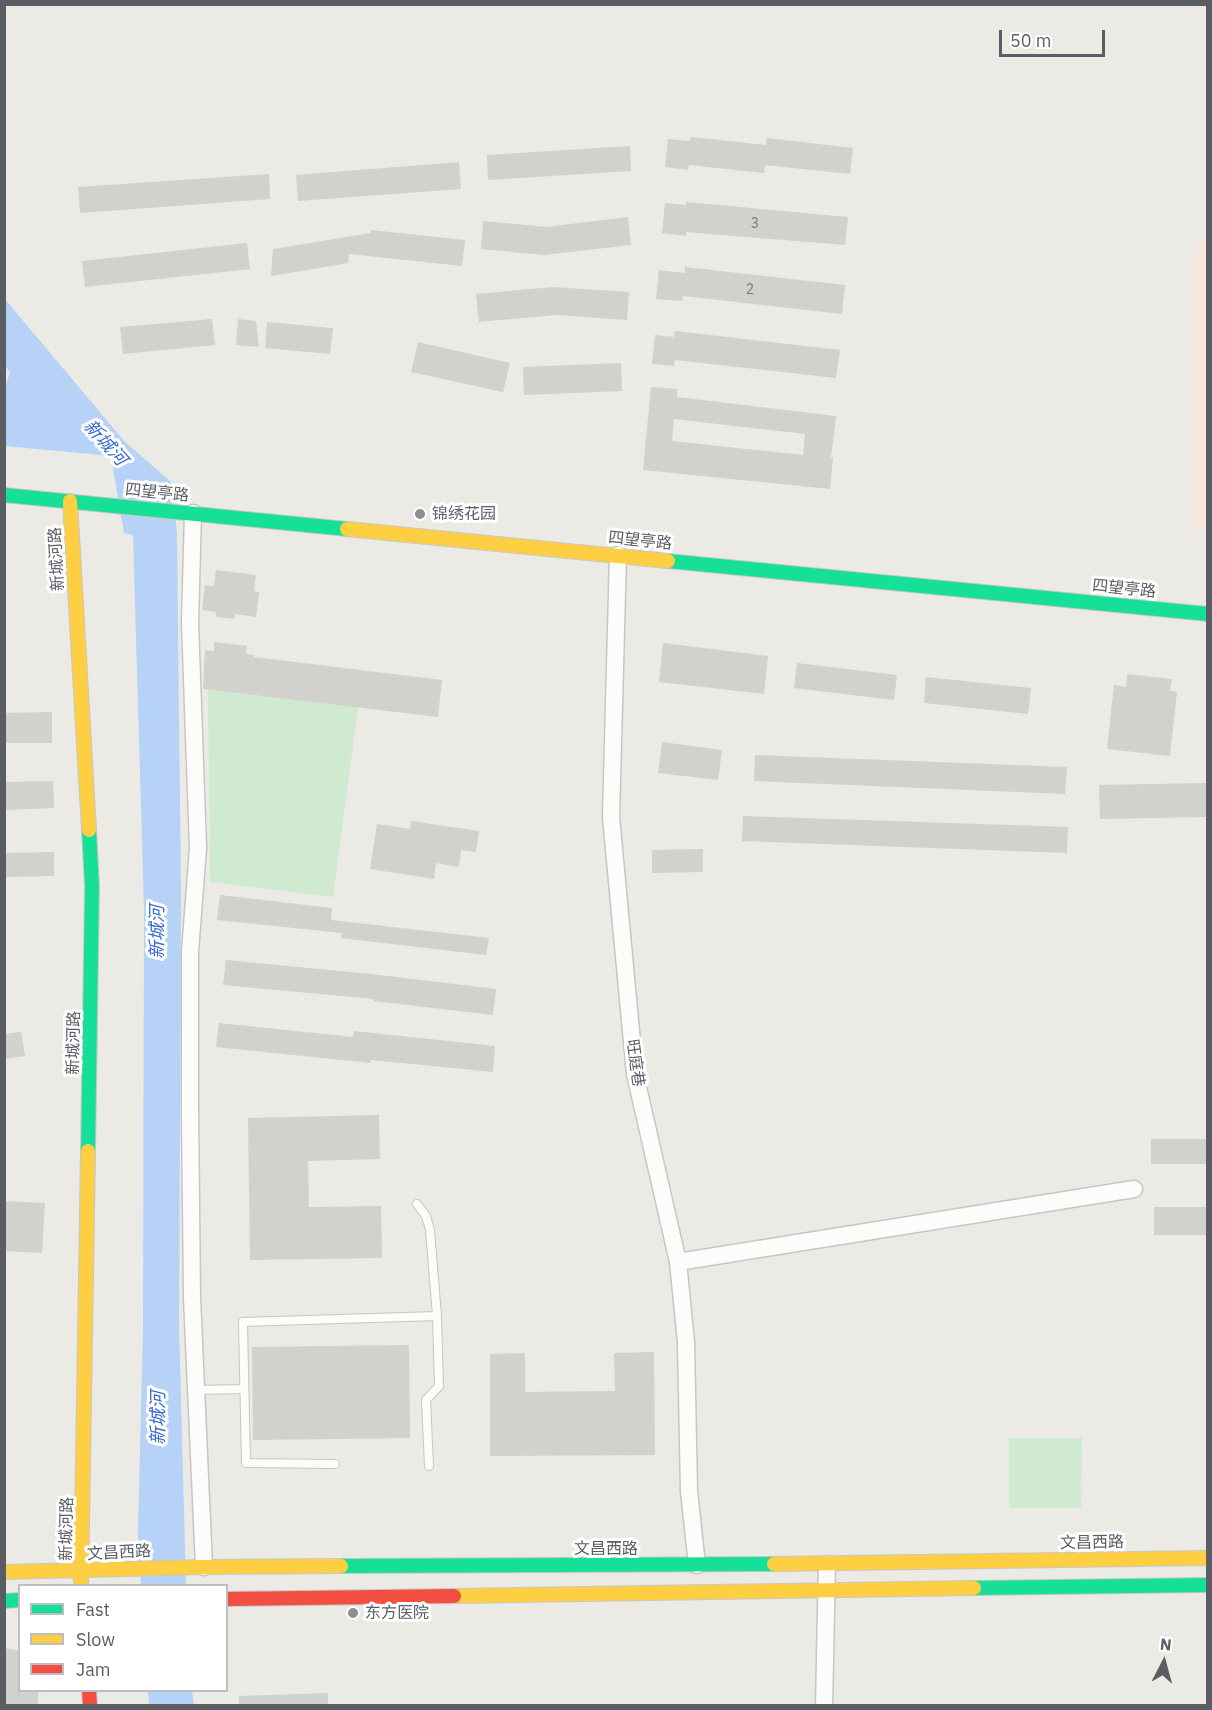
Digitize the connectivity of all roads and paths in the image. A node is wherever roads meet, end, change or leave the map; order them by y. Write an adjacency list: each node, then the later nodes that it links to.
1 (4, 495): 2 (street, 四望亭路)
2 (70, 501): 3 (street, 四望亭路); 19 (street, 新城河路)
3 (193, 513): 4 (street, 四望亭路); 11 (street)
4 (618, 555): 5 (street, 四望亭路); 8 (street, 旺庭巷)
5 (1208, 614)
6 (1134, 1189): 8 (street)
7 (417, 1204): 9 (lane)
8 (678, 1262): 16 (street, 旺庭巷)
9 (437, 1316): 10 (lane); 13 (lane)
10 (244, 1389): 11 (lane); 12 (lane)
11 (196, 1390): 17 (street)
12 (335, 1464)
13 (429, 1466)
14 (1208, 1558): 15 (street, 文昌西路)
15 (827, 1564): 16 (street, 文昌西路); 21 (street)
16 (697, 1565): 17 (street, 文昌西路)
17 (199, 1567): 19 (street, 文昌西路)
18 (4, 1572): 19 (street, 文昌西路)
19 (82, 1578)
20 (1208, 1585): 21 (street)
21 (827, 1590): 22 (street); 23 (street)
22 (228, 1599)
23 (824, 1706)

